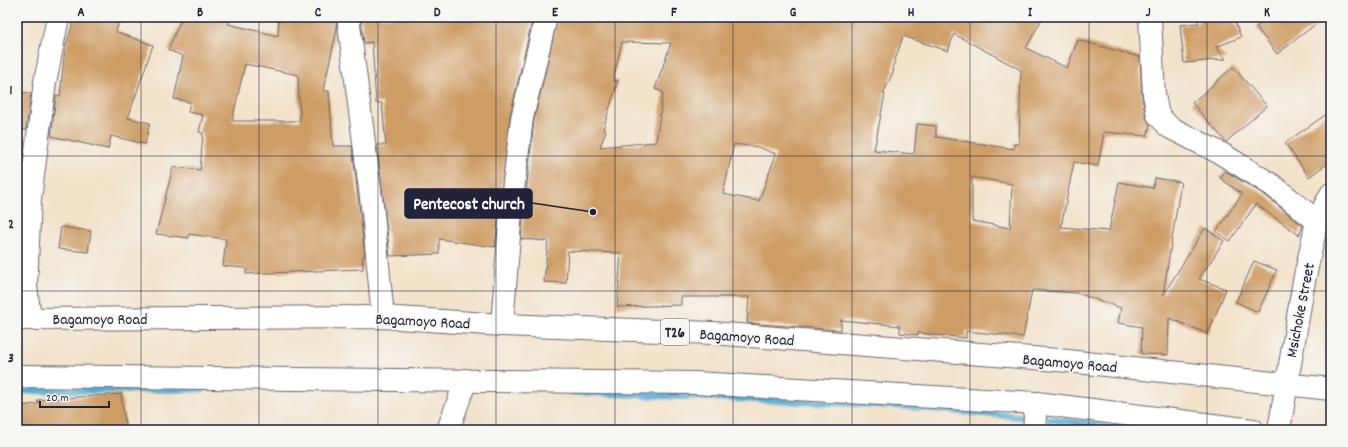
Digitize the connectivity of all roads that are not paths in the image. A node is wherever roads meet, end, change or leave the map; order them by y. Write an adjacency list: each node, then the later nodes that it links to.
1 (58, 17): 7 (main road)
2 (348, 17): 8 (main road)
3 (546, 17): 10 (main road)
4 (1150, 17): 6 (main road)
5 (1331, 194): 6 (main road, Msichoke Street)
6 (1317, 221): 13 (main road, Msichoke Street)
7 (22, 279): 9 (main road)
8 (383, 317): 9 (main road, Bagamoyo Road / T26); 10 (main road, Bagamoyo Road / T26)
9 (24, 319)
10 (502, 325): 13 (main road, Bagamoyo Road / T26)
11 (17, 376): 12 (main road)
12 (466, 380): 15 (main road); 17 (main road)
13 (1286, 384): 14 (main road, Bagamoyo Road / T26); 20 (main road, Msichoke Street)
14 (1331, 389)
15 (1036, 403): 16 (main road); 18 (main road)
16 (1215, 428): 19 (main road)
17 (448, 430)
18 (1034, 430)
19 (1253, 430)
20 (1279, 430)

